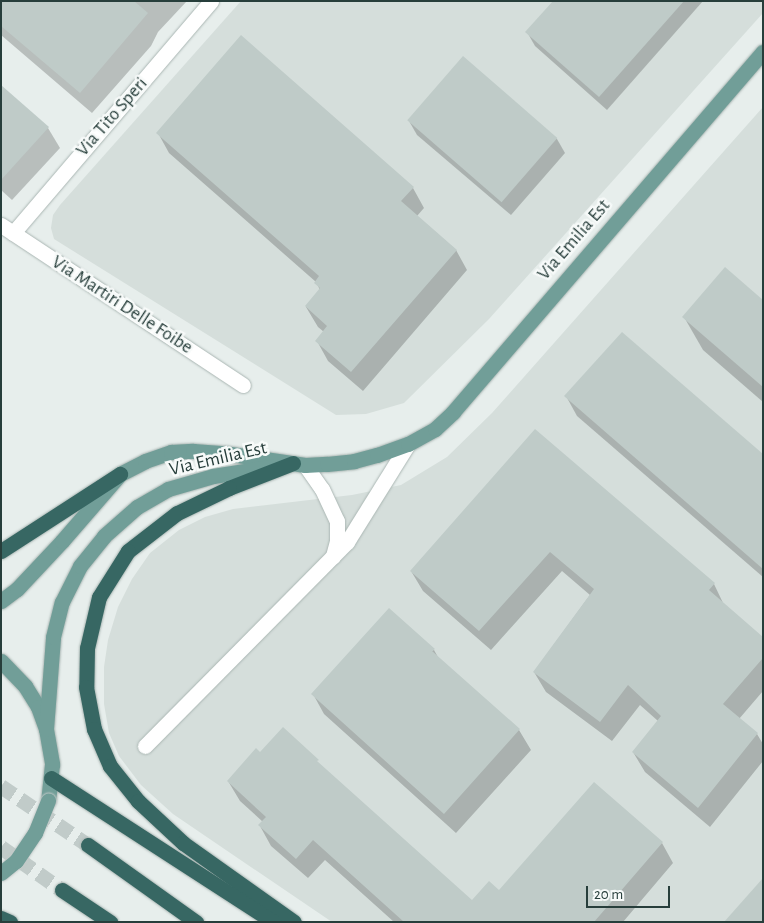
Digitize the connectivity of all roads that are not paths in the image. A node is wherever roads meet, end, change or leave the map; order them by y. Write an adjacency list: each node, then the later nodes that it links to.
1 (211, 1): 3 (street, Via Tito Speri)
2 (763, 52): 5 (main road, Via Emilia Est)
3 (7, 229): 4 (street, Via Martiri Delle Foibe)
4 (244, 385)
5 (408, 444): 6 (main road, Via Emilia Est); 9 (street, Via Emilia Est)
6 (298, 464): 7 (main road, Via Emilia Est); 9 (street); 12 (main road, Via Emilia Est); 23 (highway)
7 (120, 474): 8 (highway); 10 (main road, Via Emilia Est)
8 (1, 551)
9 (332, 560): 13 (street, Via Emilia Est)
10 (1, 601)
11 (1, 661): 12 (main road, Via Emilia Est)
12 (46, 729): 14 (main road, Via Emilia Est)
13 (145, 746)
14 (51, 778): 16 (main road, Via Emilia Est, bridge); 22 (highway)
15 (88, 845): 21 (highway)
16 (1, 873)
17 (62, 890): 20 (highway)
18 (1, 918): 19 (highway)
19 (10, 922)
20 (110, 922)
21 (196, 922)
22 (274, 922)
23 (294, 922)

